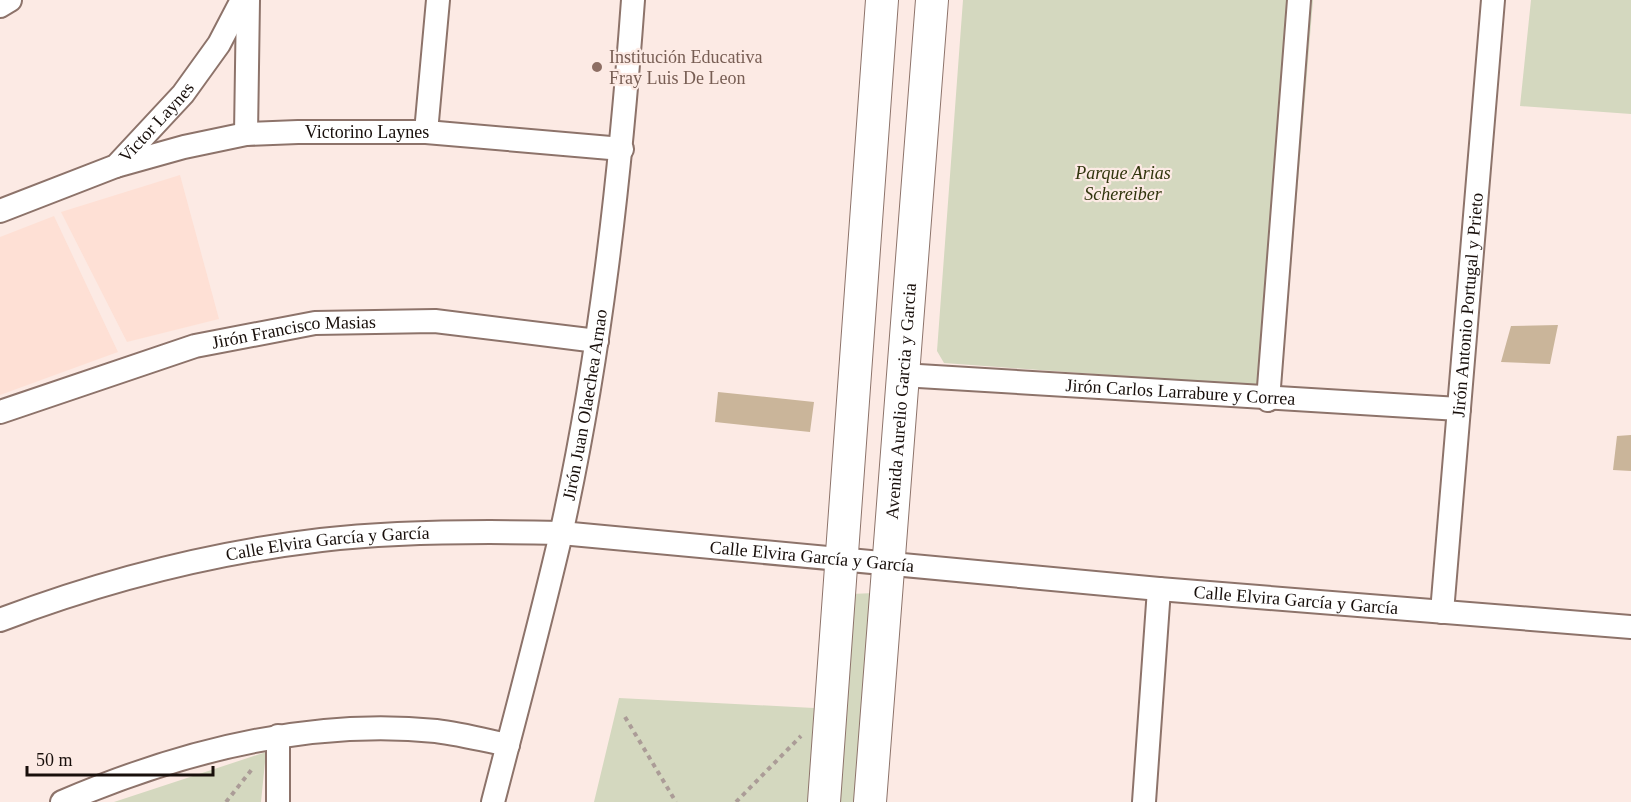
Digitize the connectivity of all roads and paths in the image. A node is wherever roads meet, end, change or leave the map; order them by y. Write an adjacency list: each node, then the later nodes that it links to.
1 (10, 0): 10 (street)
2 (242, 0): 14 (street, Victor Laynes)
3 (248, 0): 12 (street)
4 (438, 0): 11 (street)
5 (633, 0): 13 (street, Jirón Juan Olaechea Arnao)
6 (882, 0): 22 (main road)
7 (932, 0): 17 (main road, Avenida Aurelio Garcia y Garcia)
8 (1299, 0): 18 (street)
9 (1493, 0): 19 (street, Jirón Antonio Portugal y Prieto)
10 (0, 6)
11 (426, 132): 12 (street, Victorino Laynes); 13 (street, Victorino Laynes)
12 (246, 134): 14 (street, Victorino Laynes)
13 (622, 149): 16 (street, Jirón Juan Olaechea Arnao)
14 (116, 166): 15 (street, Victor Laynes)
15 (0, 211)
16 (597, 341): 20 (street, Jirón Francisco Masias); 21 (street, Jirón Juan Olaechea Arnao)
17 (902, 375): 18 (street, Jirón Carlos Larrabure y Correa); 23 (main road, Avenida Aurelio Garcia y Garcia)
18 (1268, 400): 19 (street, Jirón Carlos Larrabure y Correa)
19 (1459, 409): 25 (street, Jirón Antonio Portugal y Prieto)
20 (0, 412)
21 (561, 533): 22 (street, Calle Elvira García y García); 26 (street, Calle Elvira García y García); 31 (street, Jirón Juan Olaechea Arnao)
22 (841, 559): 23 (street, Calle Elvira García y García); 28 (main road)
23 (886, 564): 24 (street, Calle Elvira García y García); 38 (main road, Avenida Aurelio Garcia y Garcia)
24 (1159, 590): 25 (street, Calle Elvira García y García); 39 (street)
25 (1442, 612): 27 (street, Calle Elvira García y García)
26 (0, 620)
27 (1631, 627)
28 (830, 707): 36 (path); 37 (main road)
29 (625, 717): 35 (path)
30 (278, 736): 31 (street); 32 (street); 33 (street)
31 (508, 745): 34 (street, Jirón Juan Olaechea Arnao)
32 (62, 802)
33 (278, 802)
34 (493, 802)
35 (676, 802)
36 (736, 802)
37 (824, 802)
38 (870, 802)
39 (1144, 802)

